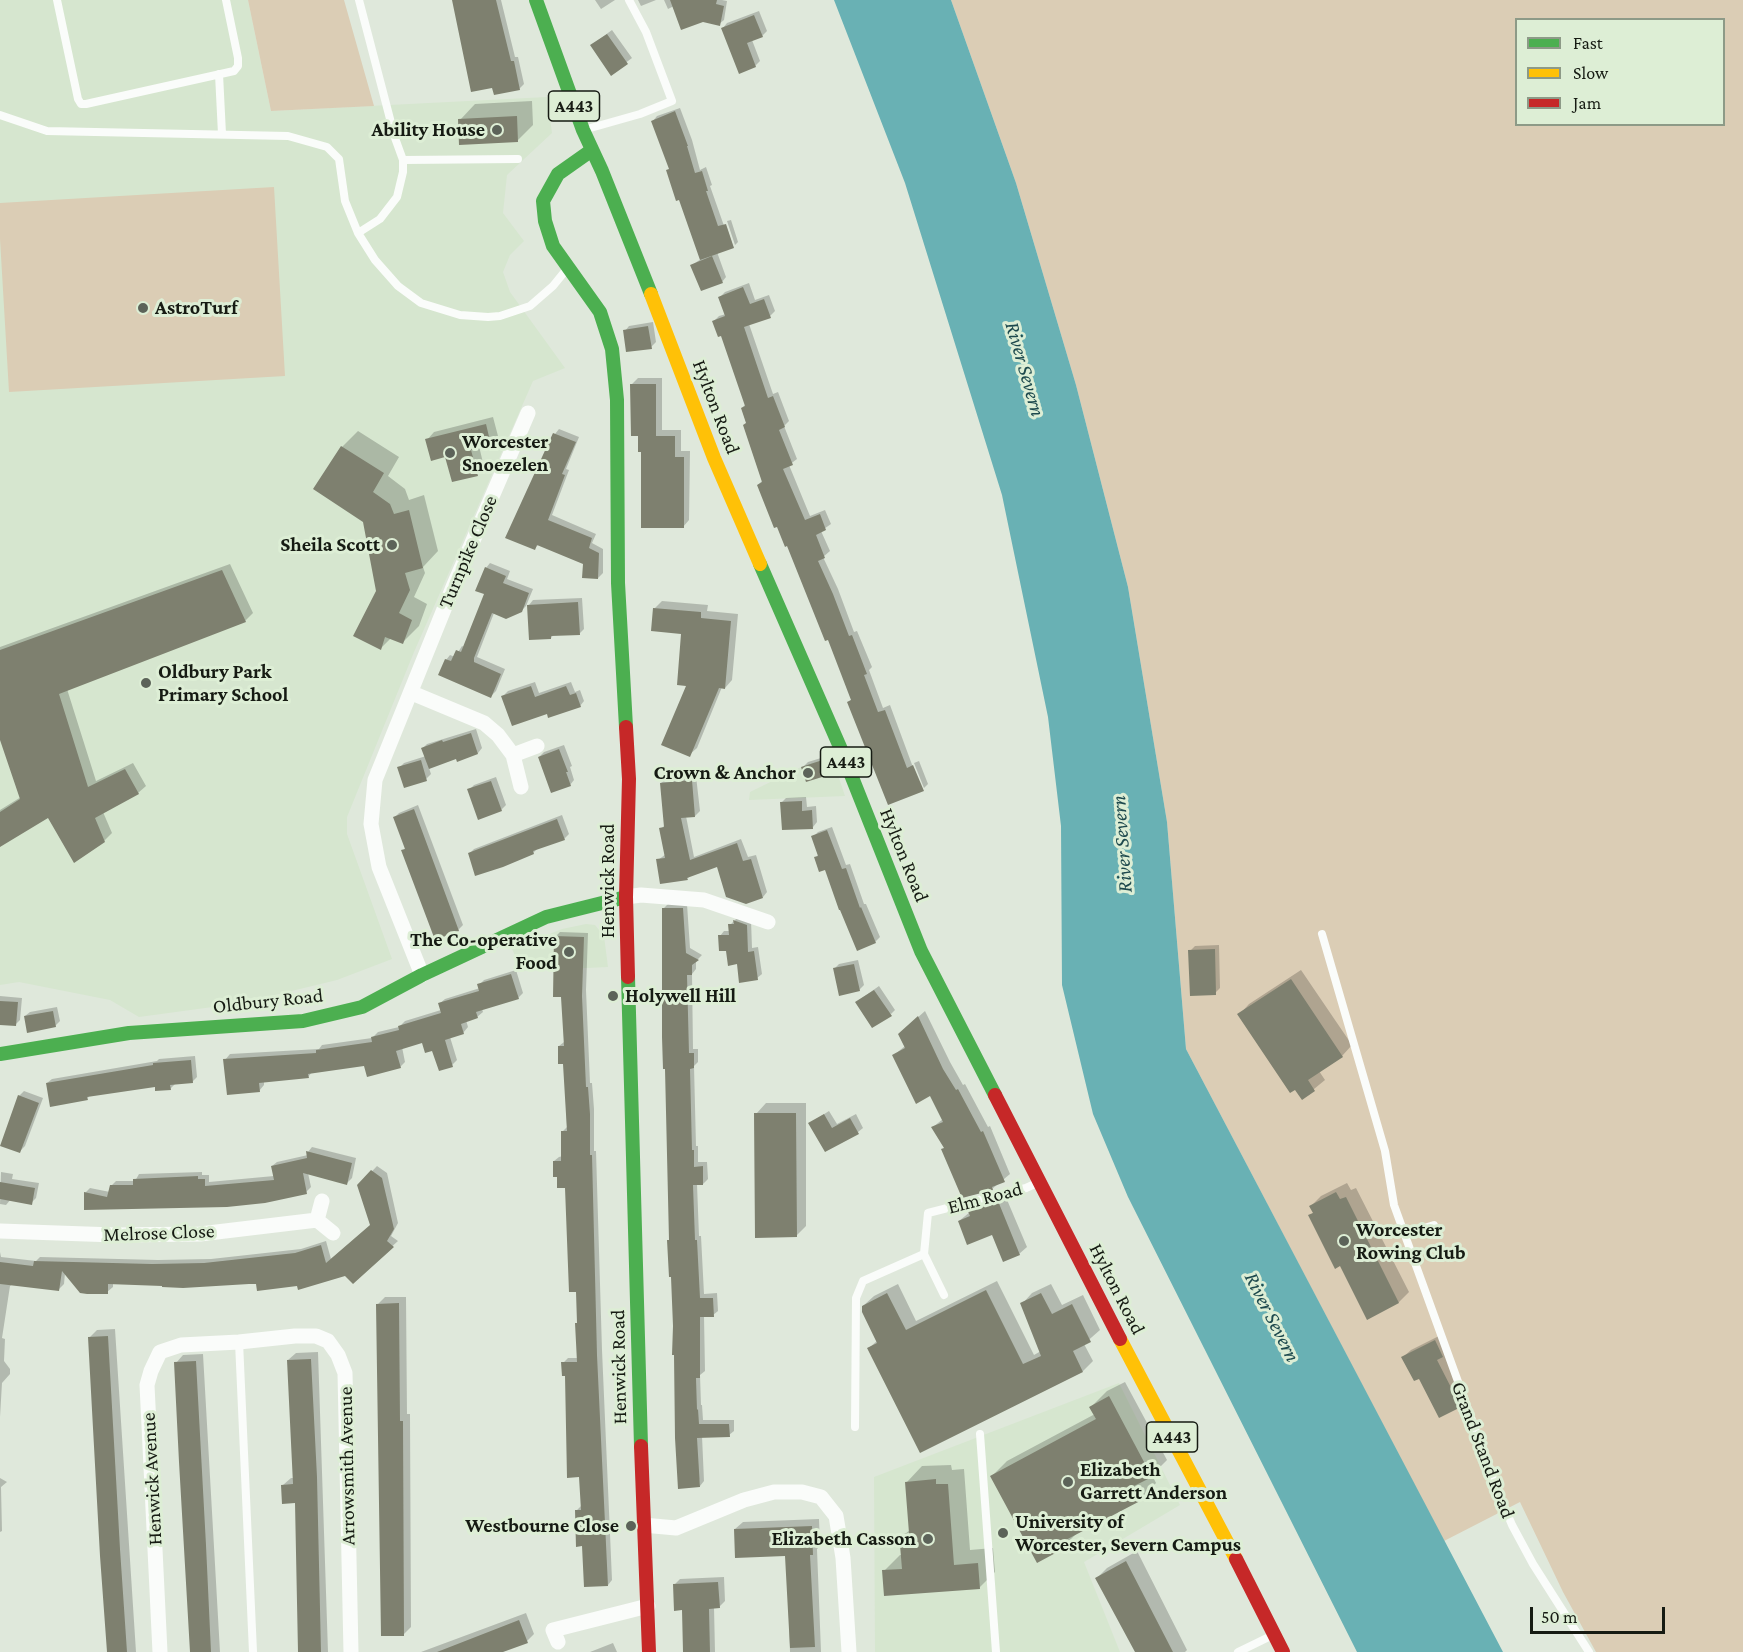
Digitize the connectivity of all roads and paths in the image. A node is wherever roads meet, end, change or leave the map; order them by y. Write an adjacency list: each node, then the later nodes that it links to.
1 (57, 0): 6 (lane)
2 (226, 0): 6 (lane)
3 (359, 0): 12 (lane)
4 (536, 0): 8 (main road, Hylton Road / A443)
5 (629, 0): 8 (lane)
6 (219, 74): 9 (lane)
7 (0, 115): 9 (lane)
8 (583, 130): 10 (main road, Hylton Road / A443)
9 (222, 134): 13 (lane)
10 (592, 150): 14 (main road, Henwick Road); 25 (main road, Hylton Road / A443)
11 (518, 159): 12 (lane)
12 (403, 160): 13 (lane)
13 (358, 233): 14 (lane)
14 (568, 267): 20 (main road, Henwick Road)
15 (528, 413): 16 (street, Turnpike Close)
16 (412, 693): 18 (street); 23 (street, Turnpike Close)
17 (537, 746): 18 (street)
18 (513, 755): 19 (street)
19 (521, 787)
20 (626, 897): 21 (street); 23 (main road, Oldbury Road); 38 (main road, Henwick Road)
21 (768, 922)
22 (1322, 934): 31 (lane, Grand Stand Road)
23 (422, 975): 24 (main road, Oldbury Road)
24 (0, 1054)
25 (1041, 1181): 32 (lane, Elm Road); 40 (main road, Hylton Road / A443)
26 (322, 1201): 27 (street)
27 (317, 1220): 29 (street, Melrose Close); 30 (street)
28 (1434, 1225): 31 (lane)
29 (0, 1231)
30 (333, 1233)
31 (1404, 1234): 50 (lane, Grand Stand Road)
32 (924, 1254): 33 (lane); 36 (lane)
33 (944, 1295)
34 (239, 1342): 35 (street, Arrowsmith Avenue); 43 (lane); 44 (street, Arrowsmith Avenue)
35 (201, 1343): 42 (street, Henwick Avenue)
36 (855, 1427)
37 (980, 1434): 47 (lane)
38 (643, 1525): 39 (main road, Henwick Road); 46 (street)
39 (648, 1606): 41 (street); 45 (main road, Henwick Road)
40 (1274, 1635): 48 (lane); 49 (main road, Hylton Road / A443)
41 (558, 1642)
42 (160, 1652)
43 (253, 1652)
44 (351, 1652)
45 (649, 1652)
46 (849, 1652)
47 (996, 1652)
48 (1238, 1652)
49 (1283, 1652)
50 (1589, 1652)

